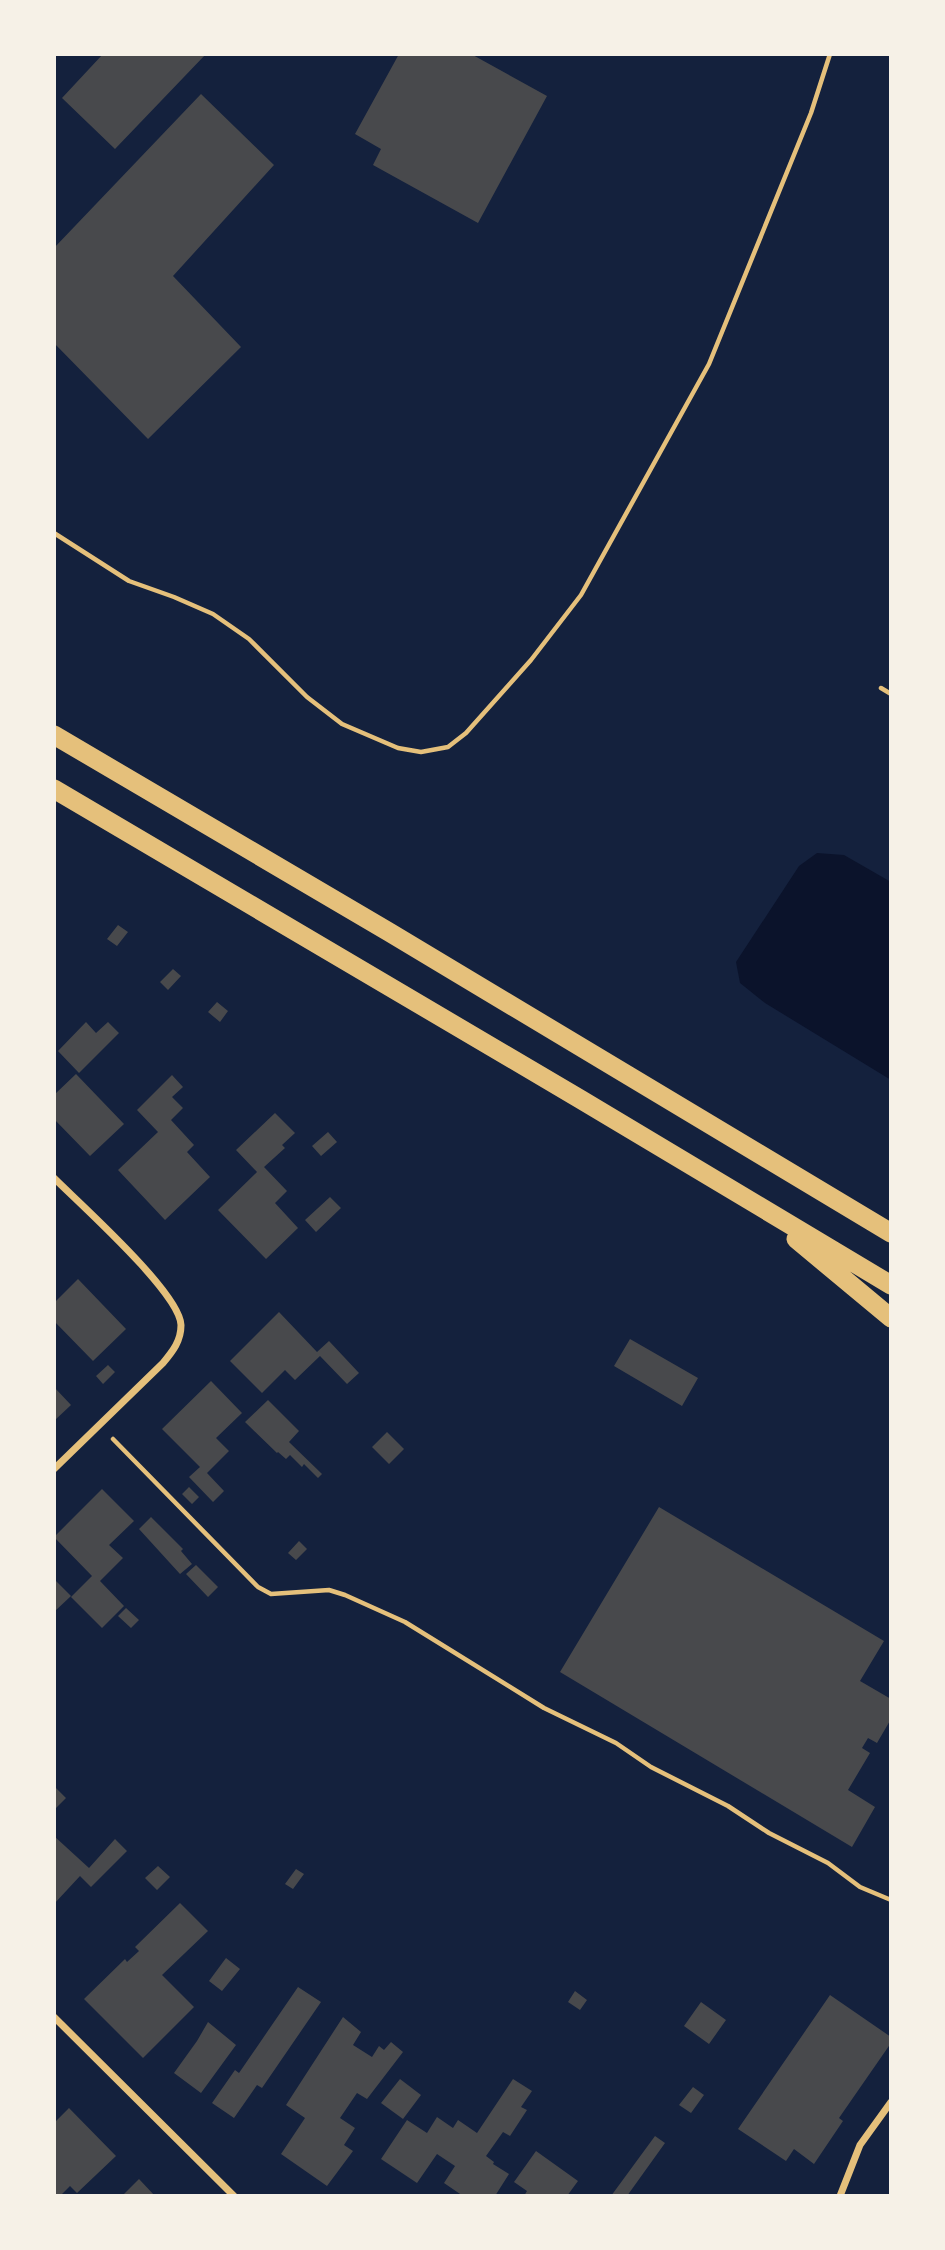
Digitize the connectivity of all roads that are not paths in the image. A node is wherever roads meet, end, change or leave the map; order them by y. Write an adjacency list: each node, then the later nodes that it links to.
1 (54, 734): 5 (highway)
2 (54, 789): 4 (highway)
3 (54, 1178): 8 (street)
4 (747, 1198): 6 (highway); 7 (highway)
5 (891, 1233)
6 (891, 1286)
7 (891, 1318)
8 (54, 1469)
9 (54, 2017): 11 (street)
10 (891, 2102): 12 (street)
11 (234, 2196)
12 (840, 2196)

